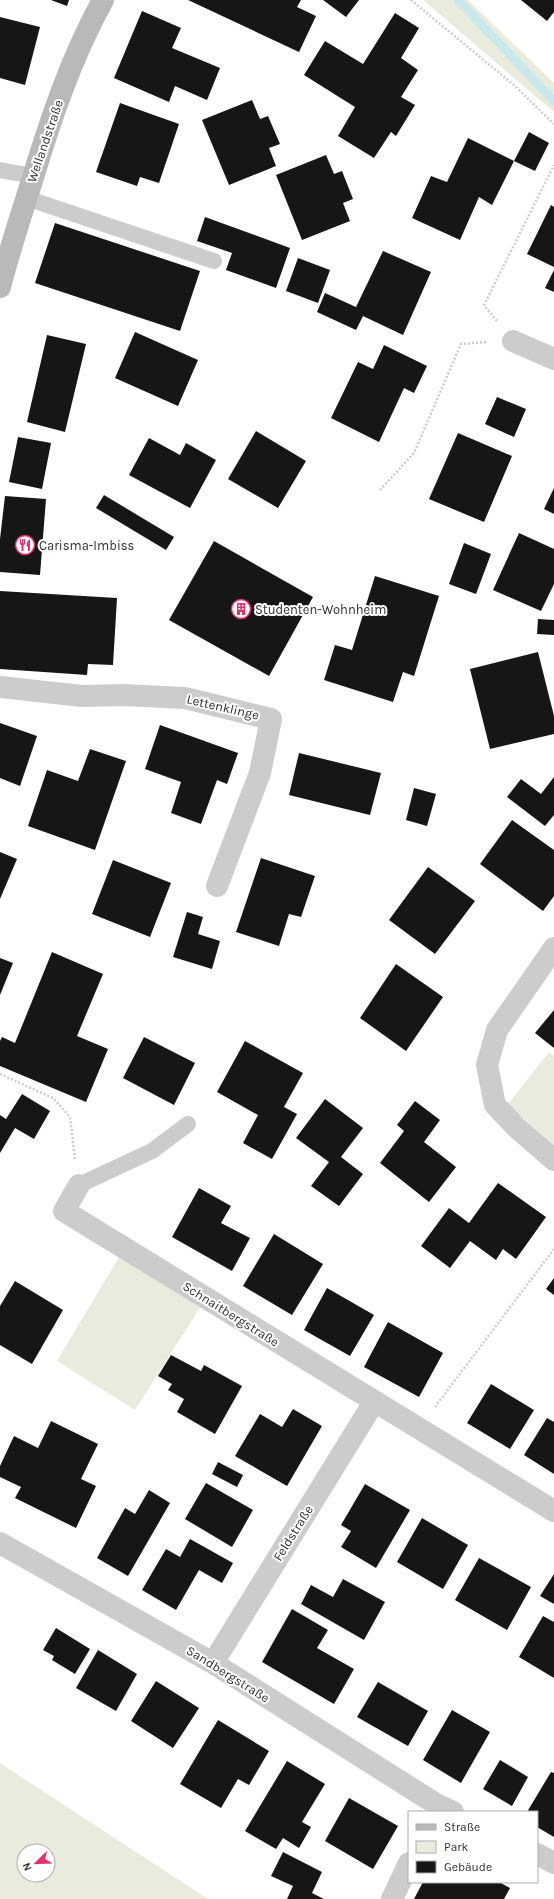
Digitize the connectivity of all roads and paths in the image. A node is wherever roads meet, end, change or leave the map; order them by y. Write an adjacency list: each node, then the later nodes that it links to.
1 (103, 0): 6 (main road, Wellandstraße)
2 (411, 0): 3 (path)
3 (554, 124)
4 (554, 165): 10 (path)
5 (0, 170): 6 (lane)
6 (33, 176): 7 (main road, Wellandstraße)
7 (26, 198): 8 (lane); 9 (main road, Wellandstraße)
8 (214, 261)
9 (0, 287)
10 (513, 340): 11 (street); 12 (path)
11 (554, 358)
12 (380, 490)
13 (0, 687): 14 (street, Lettenklinge)
14 (217, 886)
15 (554, 948): 18 (street)
16 (0, 1074): 19 (path)
17 (188, 1124): 19 (lane)
18 (554, 1160)
19 (79, 1185): 21 (street, Schnaitbergstraße)
20 (554, 1249): 22 (path)
21 (374, 1402): 22 (street, Schnaitbergstraße); 25 (street, Feldstraße)
22 (419, 1428): 23 (street, Schnaitbergstraße)
23 (554, 1511)
24 (0, 1543): 25 (street, Sandbergstraße)
25 (213, 1663): 26 (street, Sandbergstraße)
26 (440, 1809)
27 (538, 1855): 28 (street)
28 (554, 1863)
29 (408, 1865): 30 (street)
30 (392, 1899)

